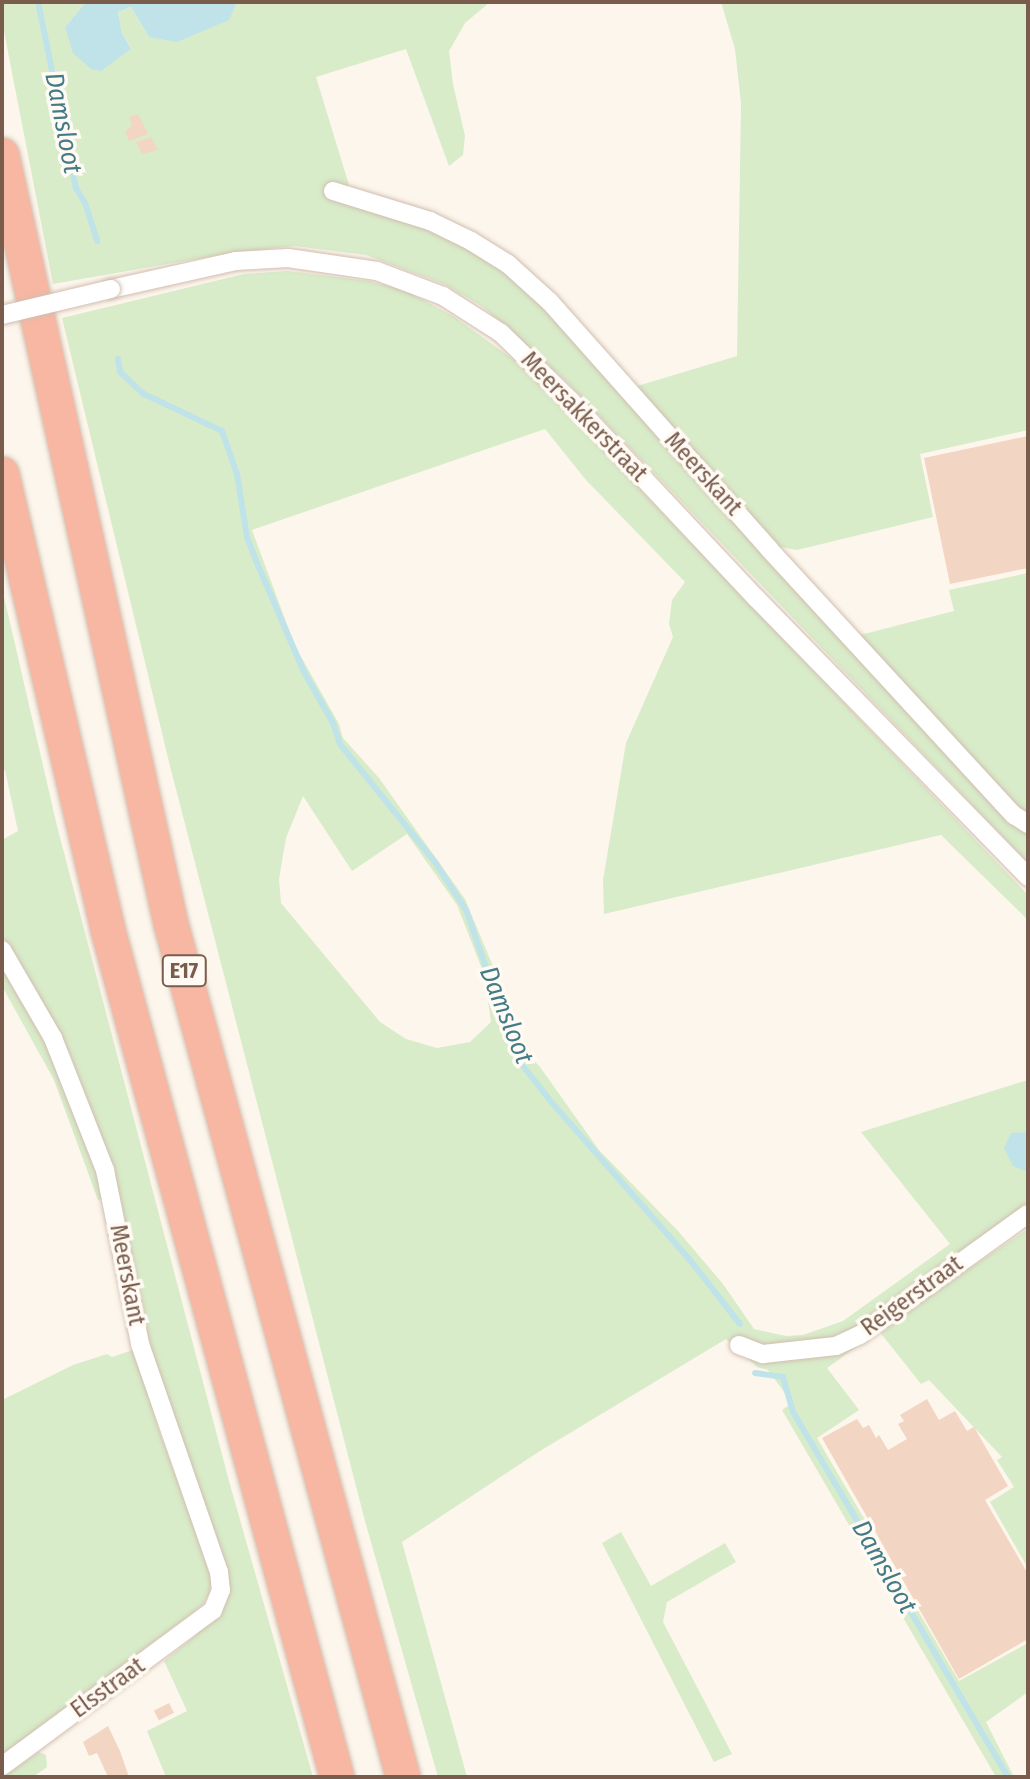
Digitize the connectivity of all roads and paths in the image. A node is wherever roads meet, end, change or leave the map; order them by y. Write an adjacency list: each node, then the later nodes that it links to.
1 (2, 155): 13 (highway, E17)
2 (333, 191): 5 (street, Meerskant)
3 (2, 315): 6 (street, Meersakkerstraat, bridge)
4 (2, 474): 12 (highway, E17)
5 (1028, 824)
6 (1028, 877)
7 (2, 950): 10 (street, Meerskant)
8 (1028, 1214): 9 (street, Reigerstraat)
9 (739, 1345)
10 (213, 1610): 11 (street, Elsstraat)
11 (2, 1766)
12 (337, 1777)
13 (403, 1777)

